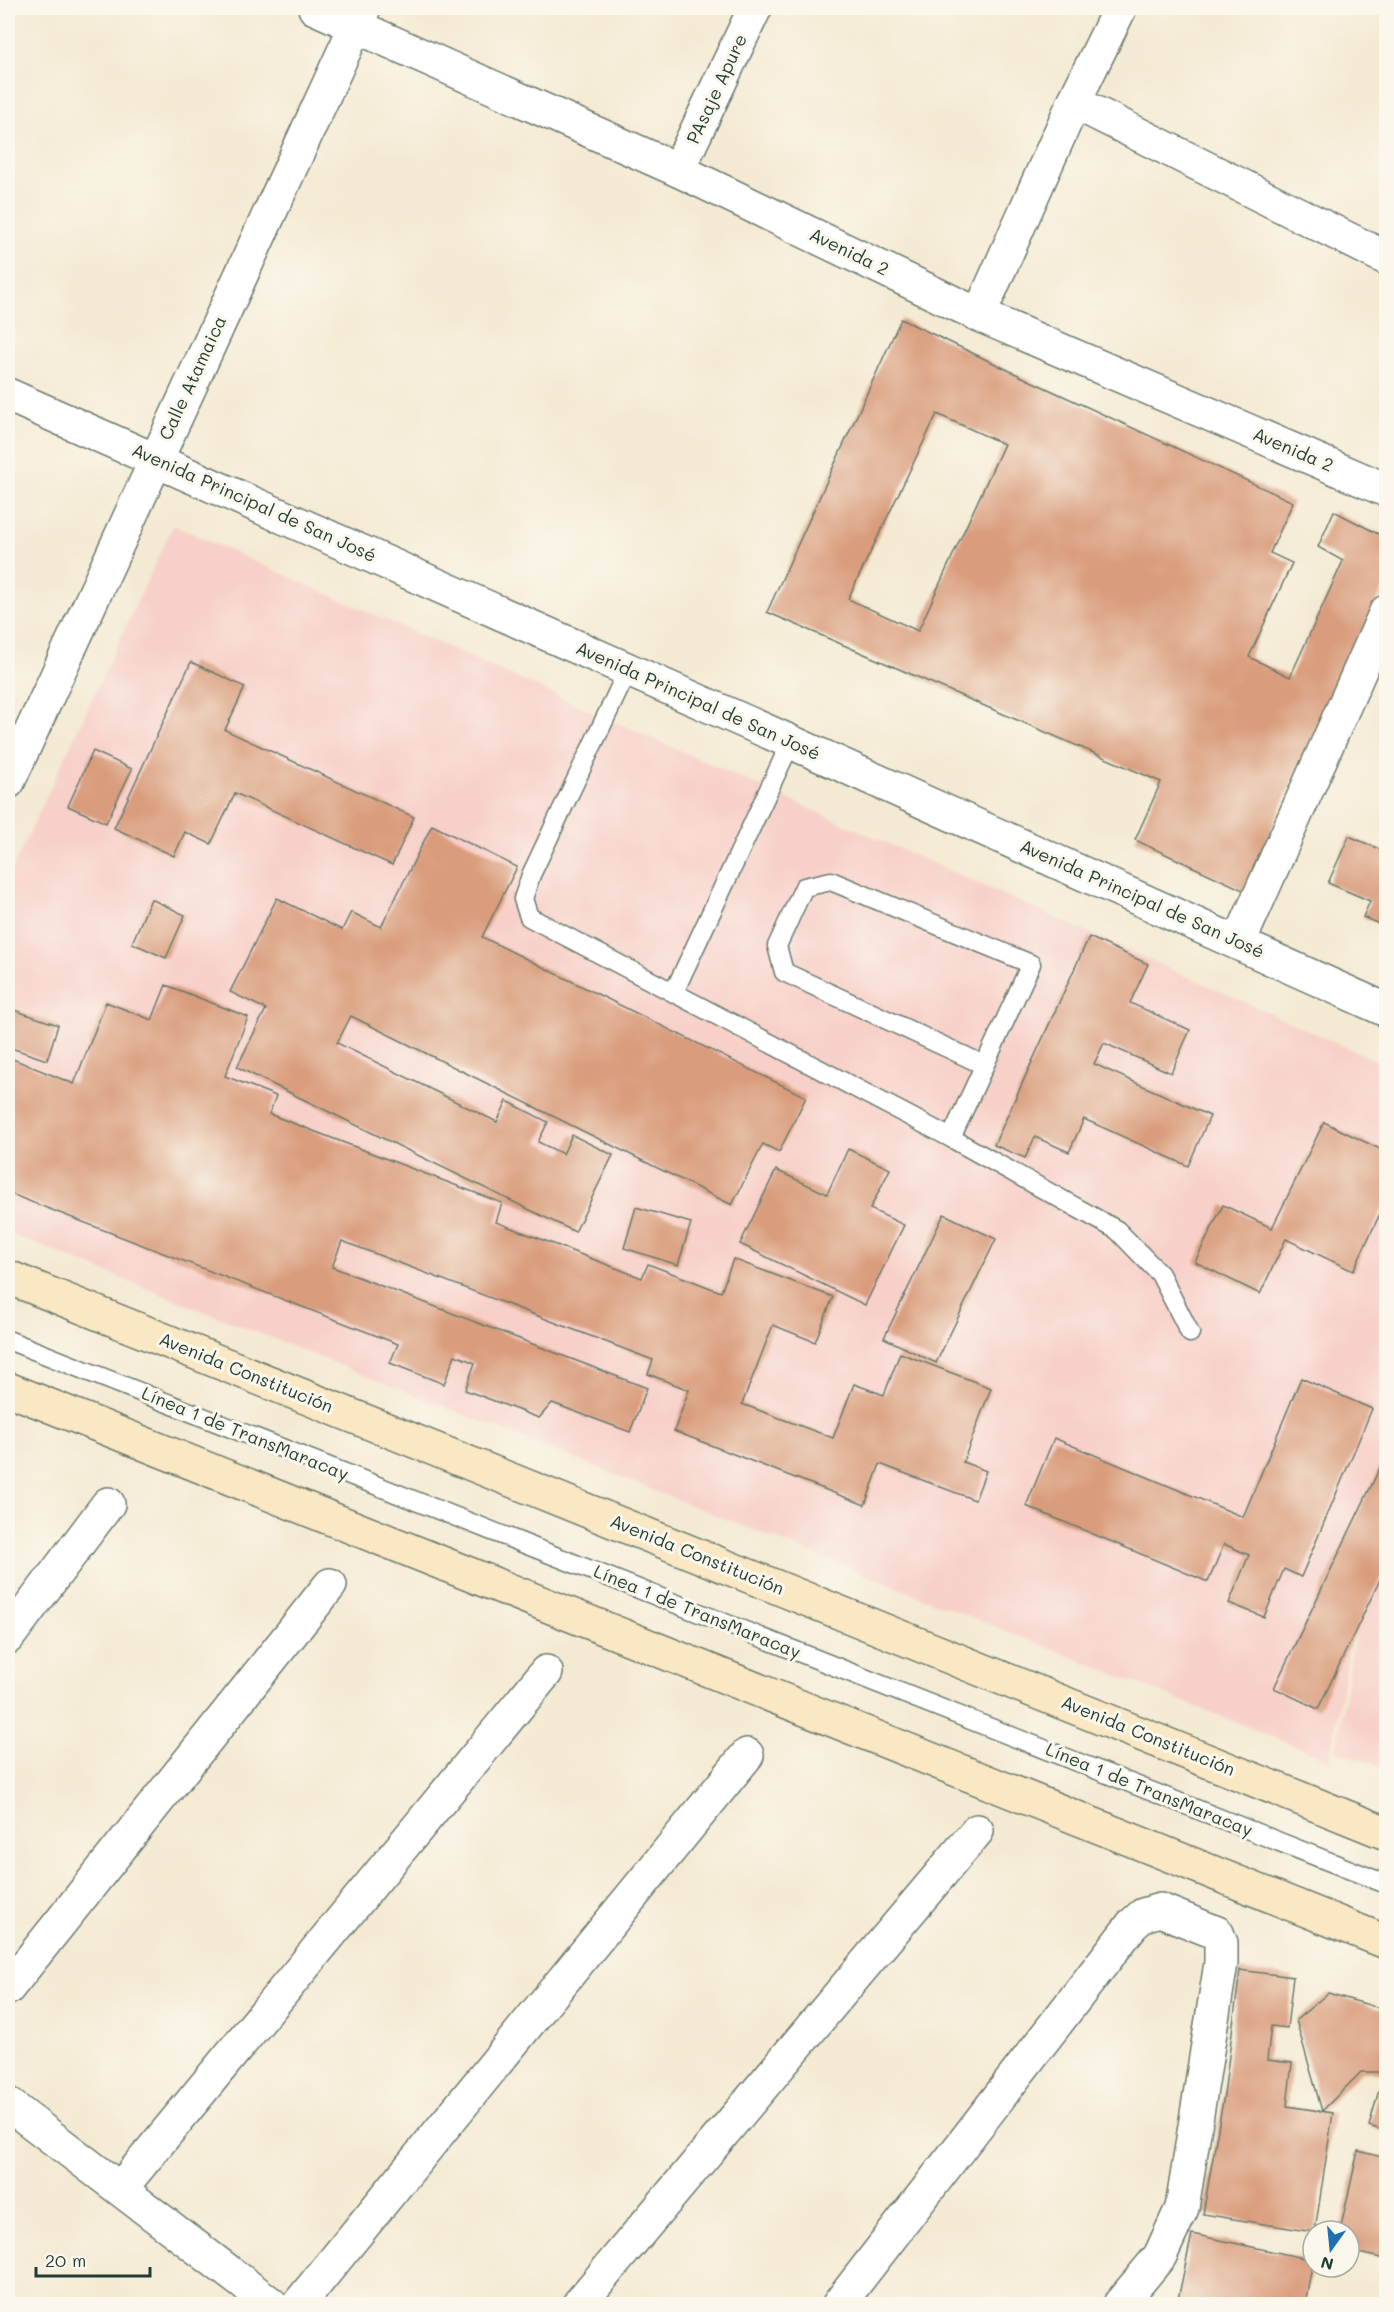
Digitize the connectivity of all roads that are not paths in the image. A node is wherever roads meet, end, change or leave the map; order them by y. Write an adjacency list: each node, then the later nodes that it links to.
1 (315, 8): 4 (street, Avenida 2)
2 (755, 8): 6 (street, PAsaje Apure)
3 (1120, 8): 5 (street)
4 (359, 16): 6 (street, Avenida 2); 10 (street, Calle Atamaica)
5 (1074, 102): 7 (street); 8 (street)
6 (678, 170): 8 (street, Avenida 2)
7 (1386, 258)
8 (979, 315): 11 (street, Avenida 2)
9 (8, 395): 10 (street, Avenida Principal de San José)
10 (155, 459): 13 (street, Avenida Principal de San José); 15 (street, Calle Atamaica)
11 (1386, 490)
12 (1386, 612): 16 (street)
13 (628, 670): 14 (street, Avenida Principal de San José); 17 (lane)
14 (791, 742): 16 (street, Avenida Principal de San José); 17 (lane)
15 (8, 783)
16 (1239, 942): 18 (street, Avenida Principal de San José)
17 (674, 992): 20 (lane)
18 (1386, 1010)
19 (984, 1065): 19 (lane); 20 (lane)
20 (951, 1138): 22 (lane)
21 (8, 1277): 31 (street, Avenida Constitución)
22 (1190, 1333)
23 (8, 1340): 32 (lane, Línea 1 de TransMaracay)
24 (8, 1389): 33 (street)
25 (108, 1504): 27 (street)
26 (330, 1585): 34 (street)
27 (8, 1637)
28 (546, 1672): 36 (street)
29 (747, 1755): 38 (street)
30 (977, 1831): 39 (street)
31 (1386, 1833)
32 (1386, 1884)
33 (1386, 1942)
34 (8, 1988)
35 (8, 2104): 36 (street)
36 (121, 2188): 37 (street)
37 (271, 2304)
38 (299, 2304)
39 (579, 2304)
40 (839, 2304): 41 (street)
41 (1120, 2304)

